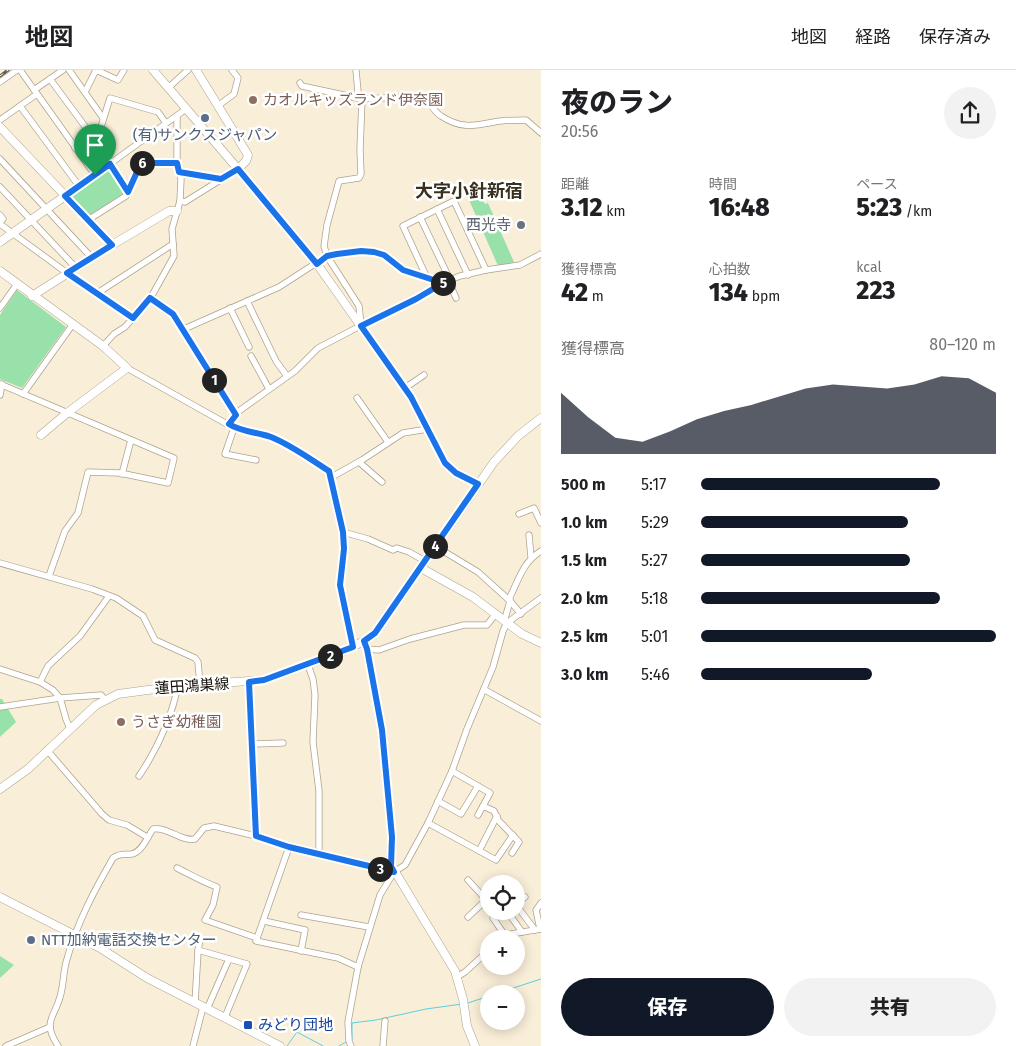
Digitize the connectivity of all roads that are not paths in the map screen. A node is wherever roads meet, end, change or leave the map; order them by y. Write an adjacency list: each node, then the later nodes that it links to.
1 (19, 70): 12 (street); 15 (street)
2 (63, 70): 11 (street)
3 (69, 70): 16 (street)
4 (96, 70): 5 (street); 16 (street)
5 (124, 70)
6 (153, 70): 14 (street)
7 (188, 70): 14 (street)
8 (196, 70): 19 (street)
9 (232, 70): 19 (street)
10 (356, 70): 17 (street)
11 (50, 79): 15 (street); 27 (street)
12 (0, 82)
13 (300, 83): 17 (street)
14 (168, 88): 20 (street)
15 (36, 92): 18 (street); 28 (street)
16 (85, 92): 22 (street)
17 (362, 98): 26 (street); 54 (street)
18 (20, 106): 23 (street); 36 (street)
19 (219, 106): 32 (street)
20 (186, 109): 21 (street); 32 (street)
21 (177, 116): 24 (street); 30 (street)
22 (104, 118): 24 (street); 27 (street)
23 (0, 120)
24 (166, 123): 31 (street)
25 (0, 127): 39 (street)
26 (541, 133)
27 (92, 136): 28 (street)
28 (75, 148): 34 (street)
29 (0, 159): 41 (street)
30 (177, 163): 33 (street); 38 (street)
31 (110, 164): 34 (street); 38 (street)
32 (238, 169): 35 (street); 56 (street)
33 (179, 172): 35 (street); 40 (street)
34 (95, 175): 36 (street)
35 (221, 179): 40 (street)
36 (79, 186): 39 (street)
37 (0, 187): 46 (street)
38 (128, 192): 47 (street)
39 (65, 196): 41 (street); 47 (street)
40 (180, 201): 43 (street)
41 (46, 209): 46 (street); 55 (street)
42 (437, 209): 45 (street); 58 (street); 61 (street)
43 (177, 211): 51 (street); 52 (street)
44 (0, 215): 48 (street)
45 (420, 217): 62 (street); 63 (street)
46 (31, 220): 49 (street); 57 (street)
47 (88, 220): 52 (street)
48 (0, 223): 49 (street)
49 (13, 233): 50 (street); 60 (street)
50 (0, 242)
51 (173, 244): 65 (street); 67 (street)
52 (112, 245): 55 (street)
53 (541, 254): 58 (street)
54 (327, 256): 56 (street); 62 (street); 74 (street)
55 (92, 258): 57 (street)
56 (317, 264): 69 (street); 74 (street)
57 (76, 268): 60 (street)
58 (486, 270): 61 (street)
59 (0, 271): 64 (street)
60 (67, 273): 65 (street); 66 (street)
61 (468, 275): 63 (street)
62 (428, 278): 63 (street)
63 (447, 281): 68 (street); 74 (street)
64 (17, 284): 66 (street); 70 (street)
65 (96, 294): 72 (street)
66 (32, 296): 73 (street)
67 (150, 298): 72 (street); 75 (street)
68 (456, 298)
69 (247, 300): 71 (street); 81 (street)
70 (0, 308)
71 (230, 308): 75 (street); 77 (street)
72 (133, 318): 76 (street)
73 (74, 324): 76 (street); 85 (street)
74 (361, 326): 81 (street); 83 (street)
75 (184, 329): 89 (street)
76 (103, 346): 79 (street)
77 (249, 347)
78 (251, 356): 84 (street)
79 (127, 368): 88 (street); 91 (street)
80 (424, 375): 83 (street)
81 (287, 376): 84 (street)
82 (1, 384): 85 (street); 86 (street)
83 (405, 388): 92 (street)
84 (269, 389): 89 (street)
85 (24, 394): 88 (street)
86 (0, 395)
87 (357, 398): 95 (street)
88 (68, 413): 93 (street); 94 (street)
89 (236, 415): 91 (street)
90 (541, 418): 101 (street, 蓮田鴻巣線)
91 (232, 426): 96 (street); 99 (street)
92 (428, 430): 95 (street); 101 (street)
93 (41, 435)
94 (131, 440): 98 (street); 98 (street)
95 (388, 442): 97 (street)
96 (256, 460)
97 (359, 462): 99 (street); 100 (street)
98 (122, 474): 111 (street)
99 (330, 478): 104 (street)
100 (382, 482)
101 (478, 484): 106 (street, 蓮田鴻巣線)
102 (519, 514): 103 (street)
103 (541, 523)
104 (343, 532): 110 (street); 120 (street)
105 (529, 535): 108 (street)
106 (435, 546): 110 (street, 蓮田鴻巣線); 114 (street)
107 (541, 551): 108 (street)
108 (531, 557): 114 (street)
109 (0, 562): 111 (street)
110 (423, 564): 116 (street); 118 (street, 蓮田鴻巣線)
111 (49, 576): 112 (street)
112 (109, 596): 124 (street); 126 (street)
113 (541, 598): 115 (street)
114 (510, 601): 115 (street); 117 (street)
115 (521, 614): 117 (street)
116 (495, 615): 117 (street); 121 (street)
117 (506, 622): 119 (street); 128 (street)
118 (364, 641): 120 (street, 蓮田鴻巣線); 121 (street)
119 (541, 643)
120 (353, 647): 122 (street, 蓮田鴻巣線)
121 (367, 649): 154 (street)
122 (308, 664): 125 (street, 蓮田鴻巣線); 152 (street)
123 (0, 669): 124 (street)
124 (40, 682): 129 (street)
125 (249, 682): 126 (street, 蓮田鴻巣線); 135 (street)
126 (200, 685): 127 (street, 蓮田鴻巣線)
127 (178, 686): 130 (street, 蓮田鴻巣線); 138 (street)
128 (485, 690): 132 (street); 137 (street)
129 (60, 698): 130 (street); 131 (street); 133 (street)
130 (105, 700): 133 (street, 蓮田鴻巣線)
131 (0, 707)
132 (541, 721)
133 (70, 729): 136 (street, 蓮田鴻巣線)
134 (283, 743): 135 (street)
135 (252, 744): 147 (street)
136 (47, 750): 140 (street, 蓮田鴻巣線); 148 (street)
137 (452, 771): 139 (street); 141 (street)
138 (139, 776)
139 (478, 786): 141 (street); 142 (street)
140 (0, 789)
141 (438, 801): 145 (street)
142 (483, 806): 143 (street); 144 (street)
143 (478, 815)
144 (497, 816): 146 (street); 150 (street)
145 (428, 823): 150 (street); 154 (street)
146 (513, 834): 150 (street); 151 (street)
147 (256, 836): 148 (street); 149 (street)
148 (147, 838): 167 (street)
149 (289, 847): 152 (street); 163 (street)
150 (479, 851)
151 (512, 853)
152 (319, 855): 154 (street)
153 (177, 868): 168 (street)
154 (394, 872): 164 (street); 175 (street)
155 (468, 880): 156 (street)
156 (480, 892)
157 (0, 897): 167 (street)
158 (541, 903): 165 (street)
159 (480, 907): 162 (street)
160 (525, 914): 165 (street)
161 (301, 915): 164 (street)
162 (468, 918)
163 (264, 921): 168 (street); 171 (street)
164 (369, 927): 174 (street)
165 (539, 930): 166 (street)
166 (525, 932)
167 (75, 934): 176 (street); 180 (street)
168 (257, 938): 171 (street)
169 (200, 939): 170 (street)
170 (198, 950): 172 (street); 176 (street)
171 (301, 951): 174 (street)
172 (229, 958): 177 (street); 178 (street)
173 (480, 958): 175 (street)
174 (358, 967): 185 (street)
175 (457, 977): 187 (street)
176 (195, 1003): 177 (street)
177 (205, 1008): 178 (street); 183 (street)
178 (225, 1017): 184 (street)
179 (385, 1021): 186 (street)
180 (50, 1027): 181 (street); 182 (street)
181 (6, 1046)
182 (58, 1046)
183 (193, 1046)
184 (280, 1046)
185 (351, 1046)
186 (383, 1046)
187 (475, 1046)

